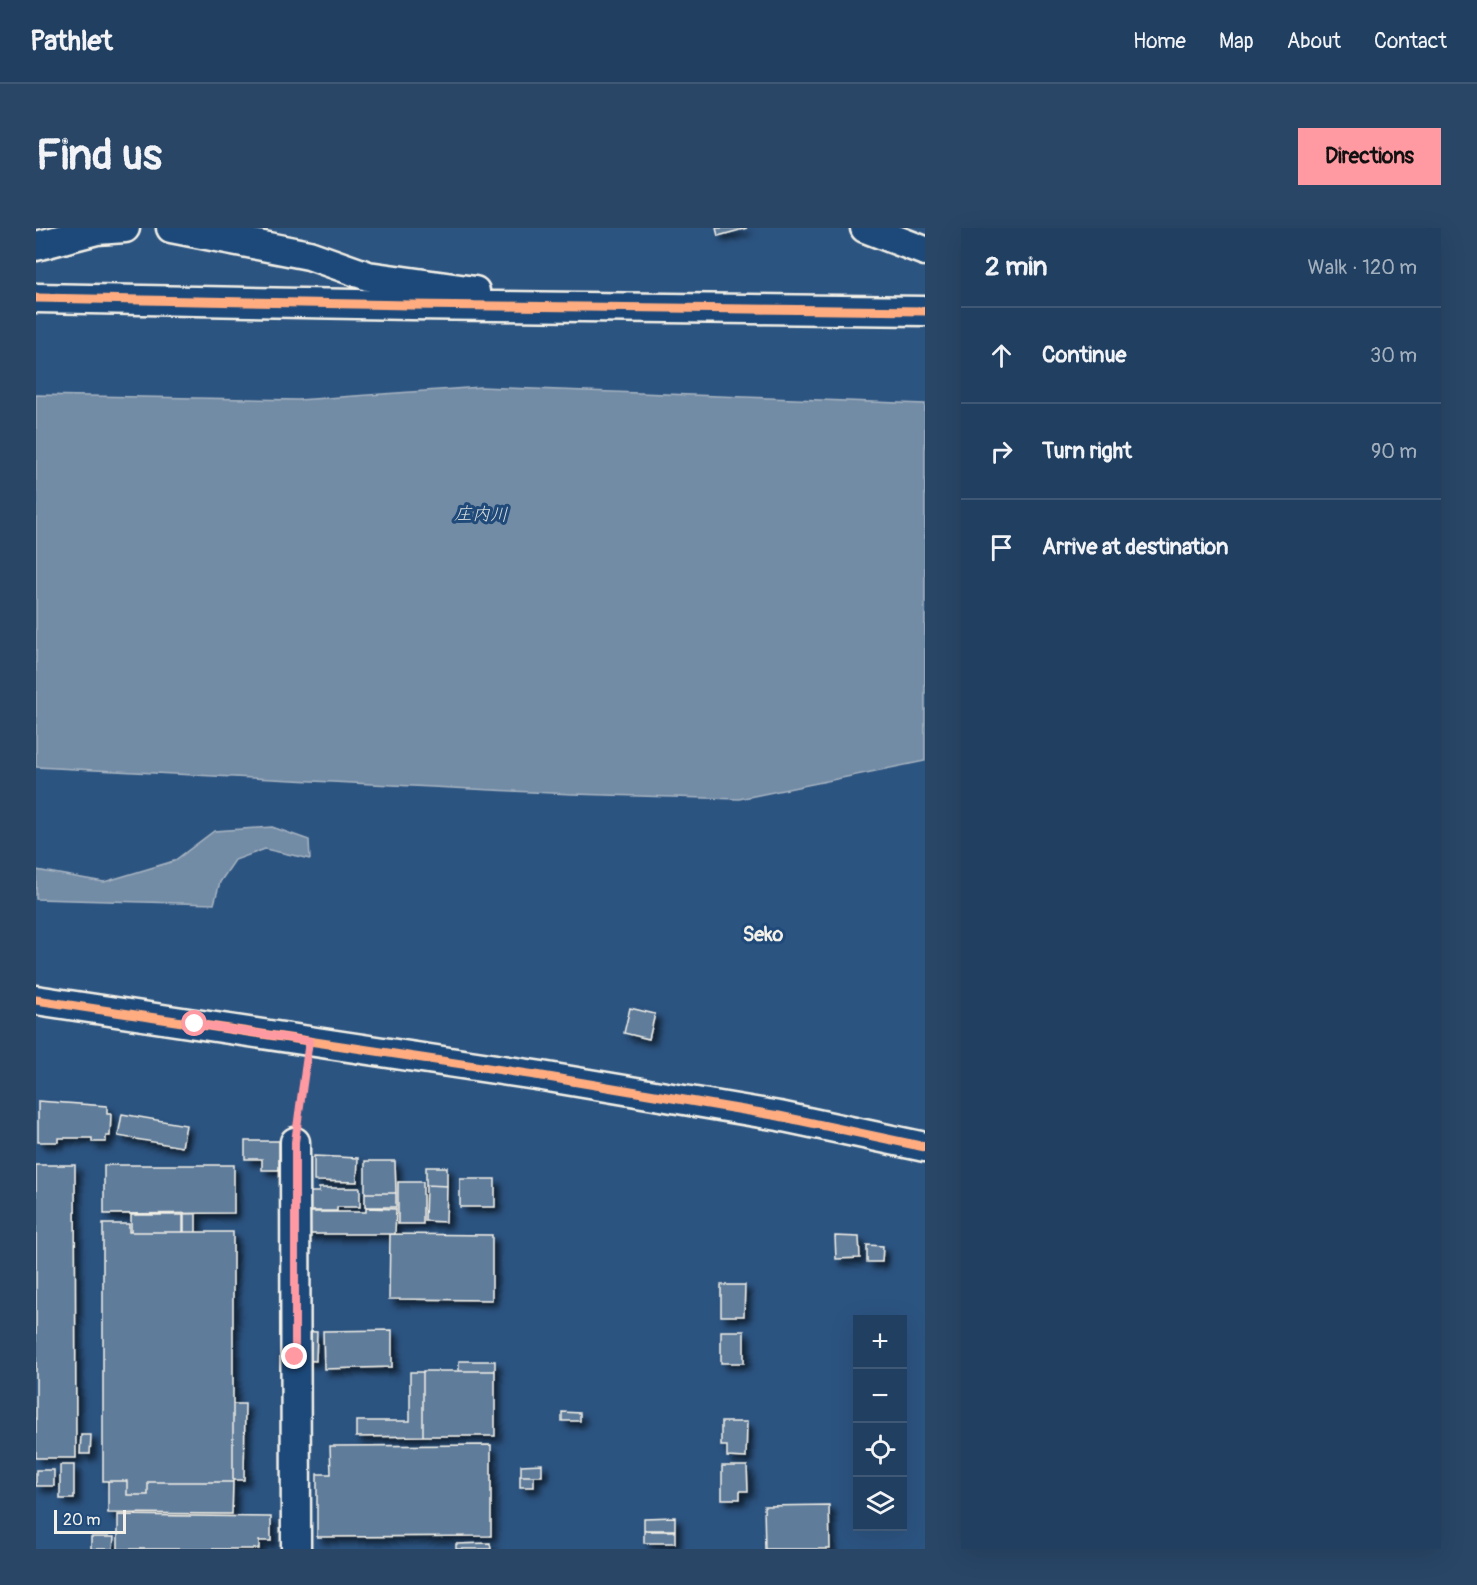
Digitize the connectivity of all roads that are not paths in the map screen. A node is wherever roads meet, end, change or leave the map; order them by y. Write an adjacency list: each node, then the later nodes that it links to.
1 (125, 228): 4 (street)
2 (171, 228): 7 (street)
3 (865, 228): 5 (street)
4 (36, 246)
5 (925, 251)
6 (36, 298): 7 (street)
7 (512, 306): 8 (street)
8 (925, 311)
9 (36, 1000): 11 (street)
10 (295, 1142): 12 (street)
11 (925, 1147)
12 (296, 1549)

